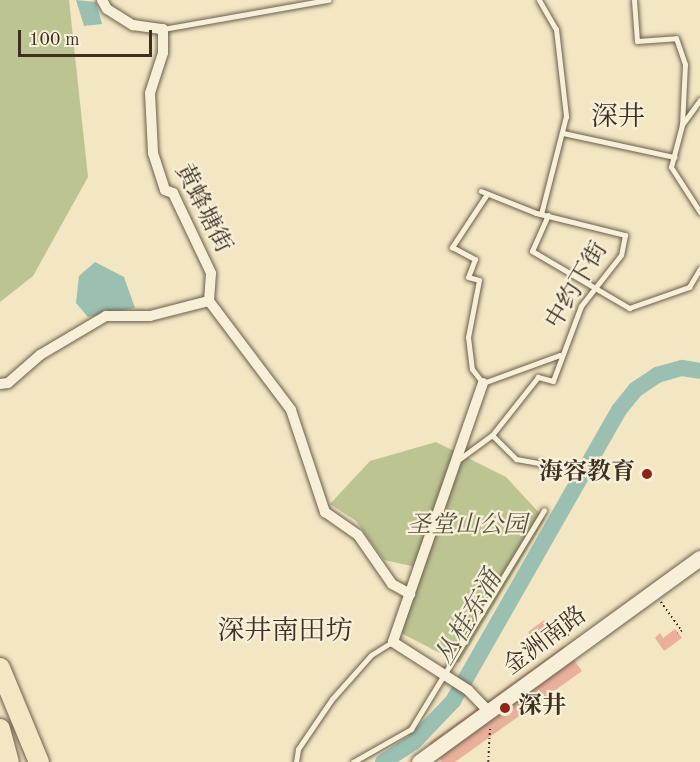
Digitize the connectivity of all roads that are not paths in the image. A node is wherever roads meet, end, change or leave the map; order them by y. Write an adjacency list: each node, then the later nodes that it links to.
1 (102, 0): 5 (street)
2 (328, 0): 5 (lane)
3 (539, 0): 8 (lane)
4 (634, 0): 7 (lane)
5 (163, 29): 15 (street, 黄蜂塘街)
6 (700, 100): 7 (lane)
7 (682, 125): 9 (lane)
8 (563, 133): 9 (lane); 11 (lane)
9 (674, 157): 10 (lane)
10 (700, 212)
11 (541, 214): 12 (lane, 中约下街); 17 (lane, 中约下街)
12 (548, 215): 14 (lane); 14 (lane, 中约下街)
13 (700, 270): 14 (lane)
14 (595, 289): 16 (lane, 中约下街)
15 (209, 301): 18 (street); 24 (street)
16 (560, 355): 17 (lane); 19 (lane, 中约下街)
17 (483, 383): 20 (street)
18 (0, 384)
19 (492, 435): 20 (lane); 21 (lane)
20 (457, 461): 24 (street)
21 (544, 464)
22 (544, 510): 27 (lane)
23 (700, 558): 28 (main road, 金洲南路)
24 (410, 594): 25 (street)
25 (393, 642): 27 (street); 32 (lane)
26 (0, 668): 31 (highway)
27 (450, 678): 28 (street); 33 (lane)
28 (490, 713): 34 (main road, 金洲南路)
29 (0, 729): 30 (highway)
30 (9, 762)
31 (39, 762)
32 (296, 762)
33 (353, 762)
34 (419, 762)

